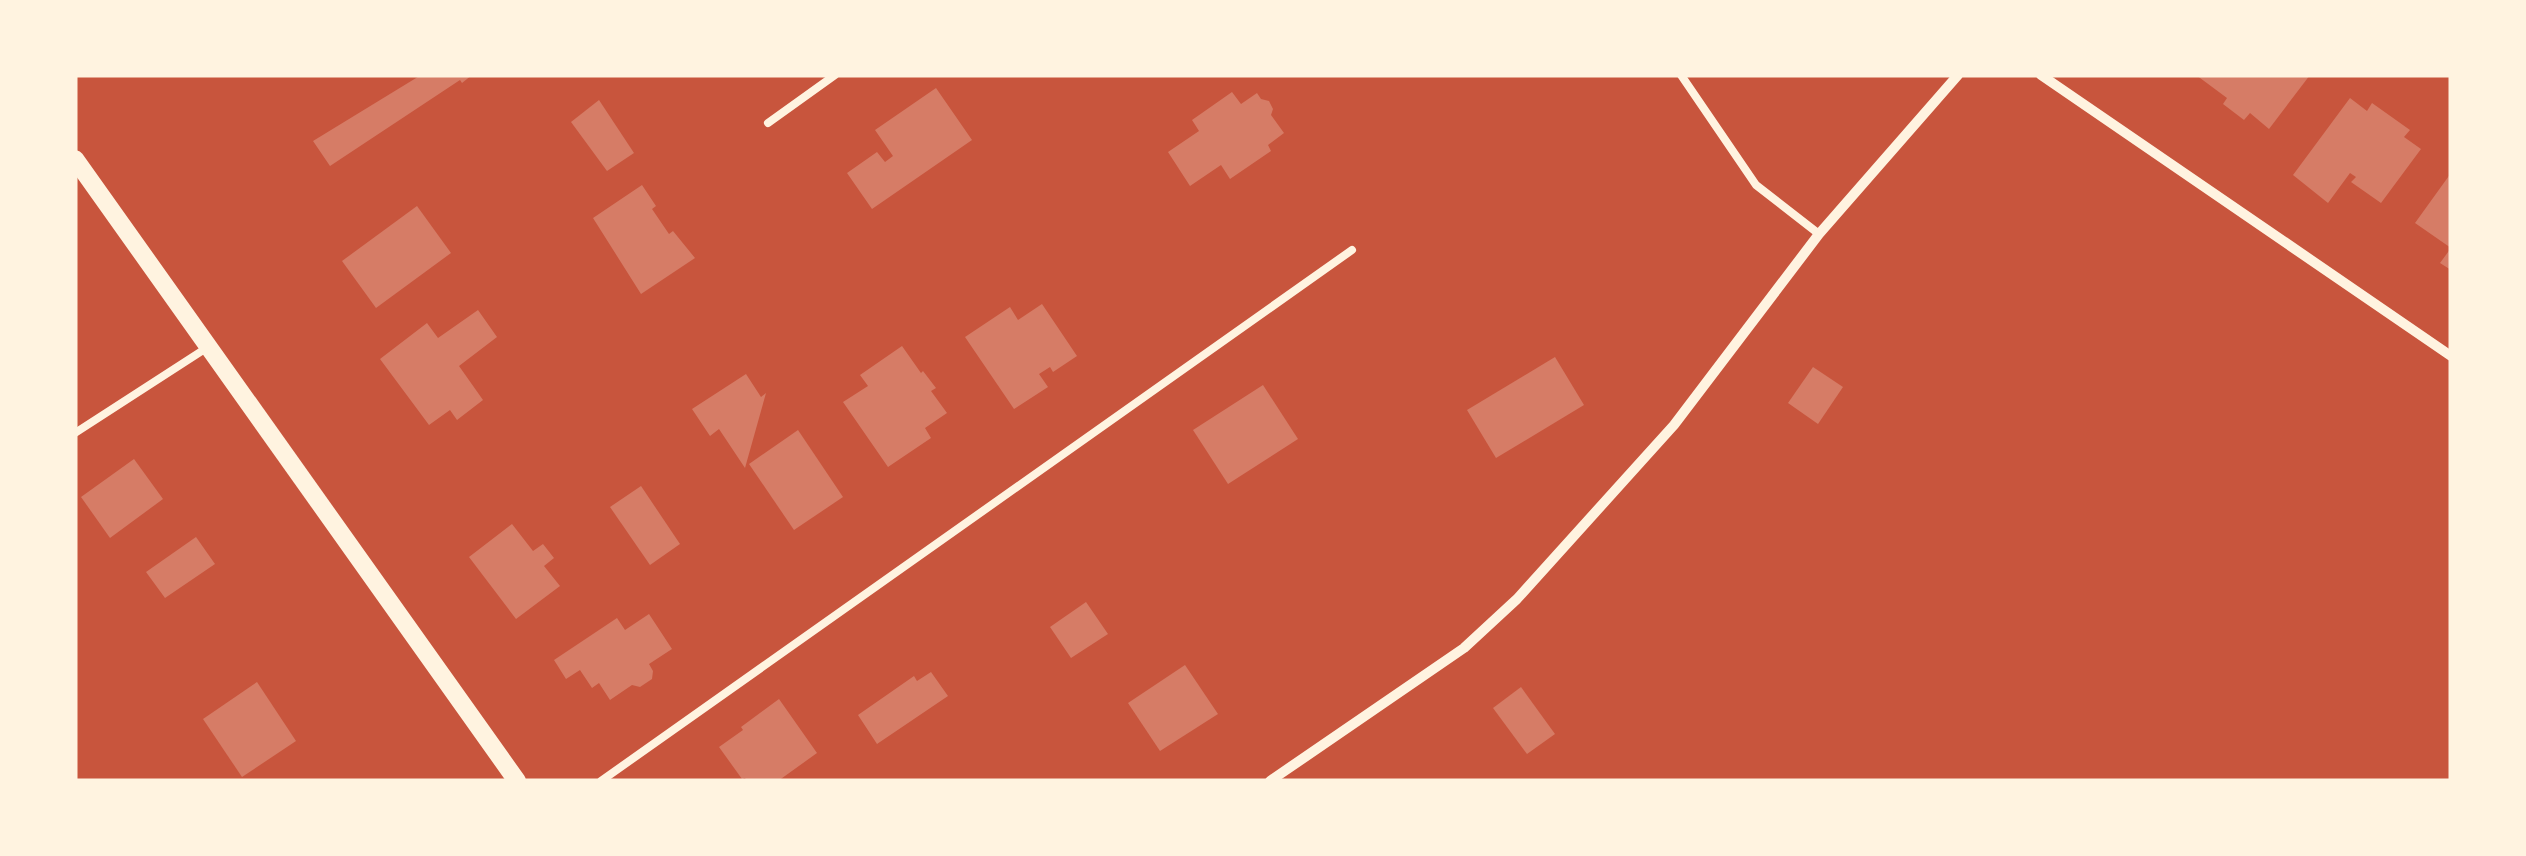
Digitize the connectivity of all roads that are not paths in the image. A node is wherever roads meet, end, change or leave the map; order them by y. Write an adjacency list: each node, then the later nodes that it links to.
1 (835, 75): 5 (lane)
2 (1682, 75): 7 (lane)
3 (1958, 75): 7 (street)
4 (2041, 75): 10 (street)
5 (768, 123)
6 (75, 159): 9 (street)
7 (1819, 234): 14 (street)
8 (1352, 250): 13 (lane)
9 (208, 347): 11 (lane); 12 (street)
10 (2451, 356)
11 (75, 433)
12 (517, 781)
13 (601, 781)
14 (1270, 781)

